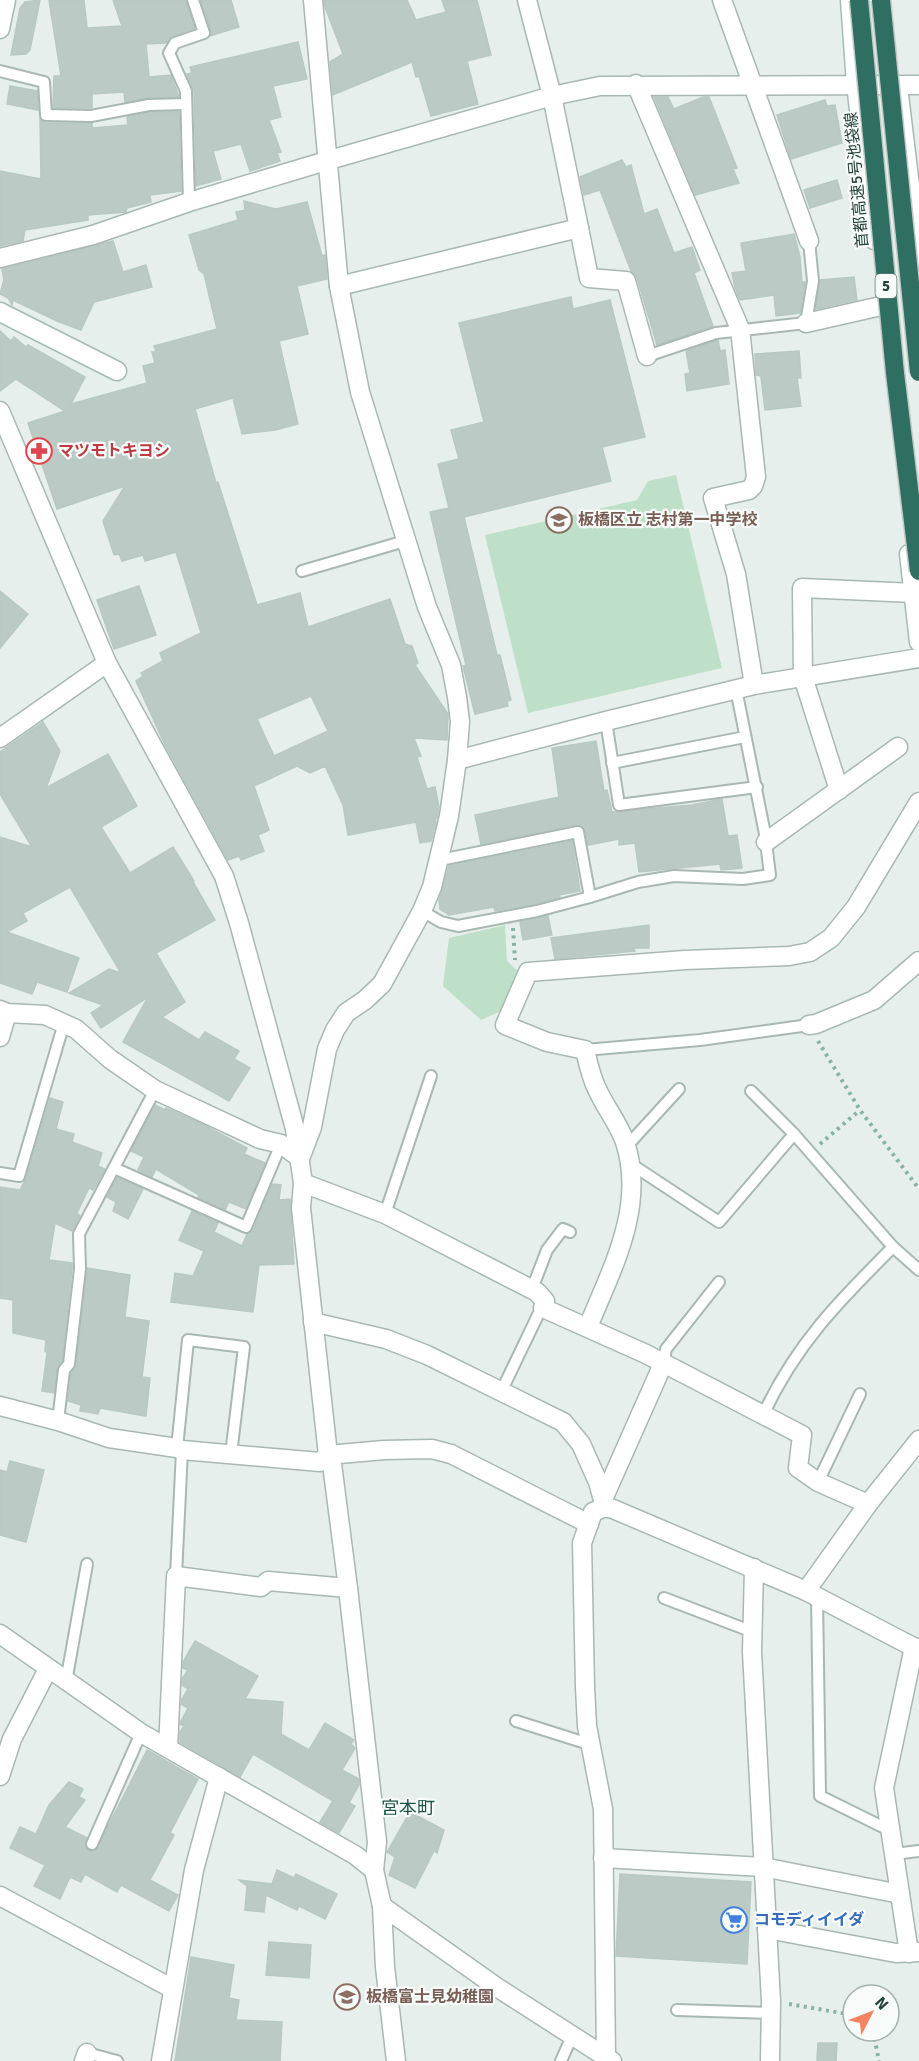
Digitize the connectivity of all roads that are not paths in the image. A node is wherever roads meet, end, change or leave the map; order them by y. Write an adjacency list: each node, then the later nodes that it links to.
1 (6, 0): 10 (street)
2 (193, 0): 18 (lane)
3 (313, 0): 19 (street)
4 (527, 0): 17 (street)
5 (722, 0): 16 (street)
6 (850, 0): 13 (street)
7 (860, 0): 36 (highway, 首都高速5号池袋線 / 5, bridge)
8 (881, 0): 32 (highway, 5, bridge)
9 (890, 0): 14 (street)
10 (0, 29)
11 (0, 71): 18 (lane)
12 (636, 84): 16 (street); 17 (street); 29 (street)
13 (856, 84): 14 (street); 16 (street); 26 (street)
14 (898, 85): 15 (street); 24 (street)
15 (919, 85)
16 (753, 86): 22 (street)
17 (552, 96): 19 (street); 21 (street)
18 (186, 104): 20 (lane)
19 (326, 161): 20 (street); 25 (street)
20 (189, 202): 23 (street)
21 (579, 228): 25 (street); 30 (street)
22 (809, 241): 28 (lane)
23 (0, 258)
24 (919, 260)
25 (339, 286): 34 (street)
26 (881, 306): 28 (street); 37 (street)
27 (0, 312): 31 (street)
28 (806, 323): 29 (lane)
29 (740, 329): 30 (lane); 42 (street)
30 (647, 356)
31 (117, 371)
32 (919, 372)
33 (0, 411): 40 (street)
34 (405, 542): 35 (lane); 47 (street)
35 (302, 571)
36 (919, 571)
37 (914, 593): 38 (street); 41 (street)
38 (919, 642)
39 (919, 658): 41 (street)
40 (107, 663): 45 (street); 69 (street)
41 (803, 677): 42 (street); 50 (street)
42 (745, 687): 43 (street); 44 (lane)
43 (606, 721): 47 (street); 48 (lane)
44 (745, 737): 48 (lane); 49 (lane)
45 (0, 738)
46 (898, 747): 50 (street)
47 (457, 760): 53 (street)
48 (612, 764): 49 (lane)
49 (757, 787): 52 (lane)
50 (839, 790): 52 (street)
51 (919, 802): 61 (street)
52 (766, 842): 54 (lane)
53 (440, 860): 54 (lane); 55 (street)
54 (590, 897): 55 (lane)
55 (422, 911): 69 (street)
56 (919, 961): 59 (street)
57 (3, 1012): 58 (street); 60 (street)
58 (64, 1023): 64 (street); 71 (lane)
59 (810, 1025): 61 (lane)
60 (0, 1037)
61 (585, 1050): 68 (street)
62 (431, 1076): 73 (lane)
63 (679, 1089): 68 (lane)
64 (155, 1090): 67 (street); 70 (lane)
65 (751, 1091): 66 (lane)
66 (794, 1134): 68 (lane); 75 (lane)
67 (281, 1144): 69 (street); 70 (lane)
68 (628, 1155): 81 (street)
69 (300, 1158): 72 (street)
70 (114, 1168): 87 (lane)
71 (0, 1173)
72 (303, 1183): 73 (street); 80 (street)
73 (385, 1214): 78 (street)
74 (570, 1232): 78 (lane)
75 (893, 1247): 76 (lane); 86 (lane)
76 (919, 1270)
77 (719, 1282): 82 (lane)
78 (532, 1289): 79 (street)
79 (543, 1308): 81 (street); 83 (lane)
80 (313, 1322): 83 (street); 91 (street)
81 (588, 1327): 82 (street)
82 (663, 1364): 86 (street); 93 (street)
83 (501, 1392): 93 (street)
84 (860, 1394): 92 (lane)
85 (0, 1406): 87 (street)
86 (764, 1415): 92 (street)
87 (58, 1421): 89 (street)
88 (919, 1440): 94 (street)
89 (180, 1449): 90 (street); 90 (lane); 98 (lane)
90 (231, 1454): 91 (street)
91 (328, 1455): 95 (street); 99 (street)
92 (818, 1482): 94 (street)
93 (605, 1502): 95 (street); 97 (street)
94 (868, 1504): 100 (street)
95 (588, 1524): 109 (street)
96 (87, 1564): 106 (lane)
97 (754, 1568): 100 (street); 102 (street)
98 (176, 1576): 99 (street); 110 (street)
99 (348, 1588): 119 (street)
100 (811, 1594): 104 (street); 113 (lane)
101 (664, 1598): 102 (lane)
102 (753, 1632): 118 (street)
103 (0, 1634): 105 (street)
104 (916, 1649): 113 (street)
105 (48, 1669): 106 (street); 111 (street)
106 (66, 1682): 108 (street)
107 (516, 1721): 109 (lane)
108 (141, 1733): 110 (street); 114 (lane)
109 (592, 1745): 117 (street)
110 (168, 1748): 112 (street)
111 (0, 1776)
112 (219, 1777): 119 (street); 125 (street)
113 (891, 1831): 116 (street)
114 (92, 1844)
115 (919, 1851): 116 (lane)
116 (894, 1854): 120 (street)
117 (603, 1858): 118 (street); 130 (street)
118 (763, 1867): 120 (street); 123 (street)
119 (374, 1870): 122 (street)
120 (900, 1894): 124 (street)
121 (0, 1896): 125 (street)
122 (382, 1906): 128 (street); 133 (street)
123 (767, 1929): 124 (street); 126 (street)
124 (914, 1952)
125 (173, 1989): 132 (street)
126 (771, 2007): 127 (lane); 135 (street)
127 (677, 2010)
128 (572, 2036): 130 (street); 134 (lane)
129 (85, 2057): 131 (lane)
130 (609, 2059)
131 (117, 2061)
132 (161, 2061)
133 (396, 2061)
134 (561, 2061)
135 (770, 2061)

